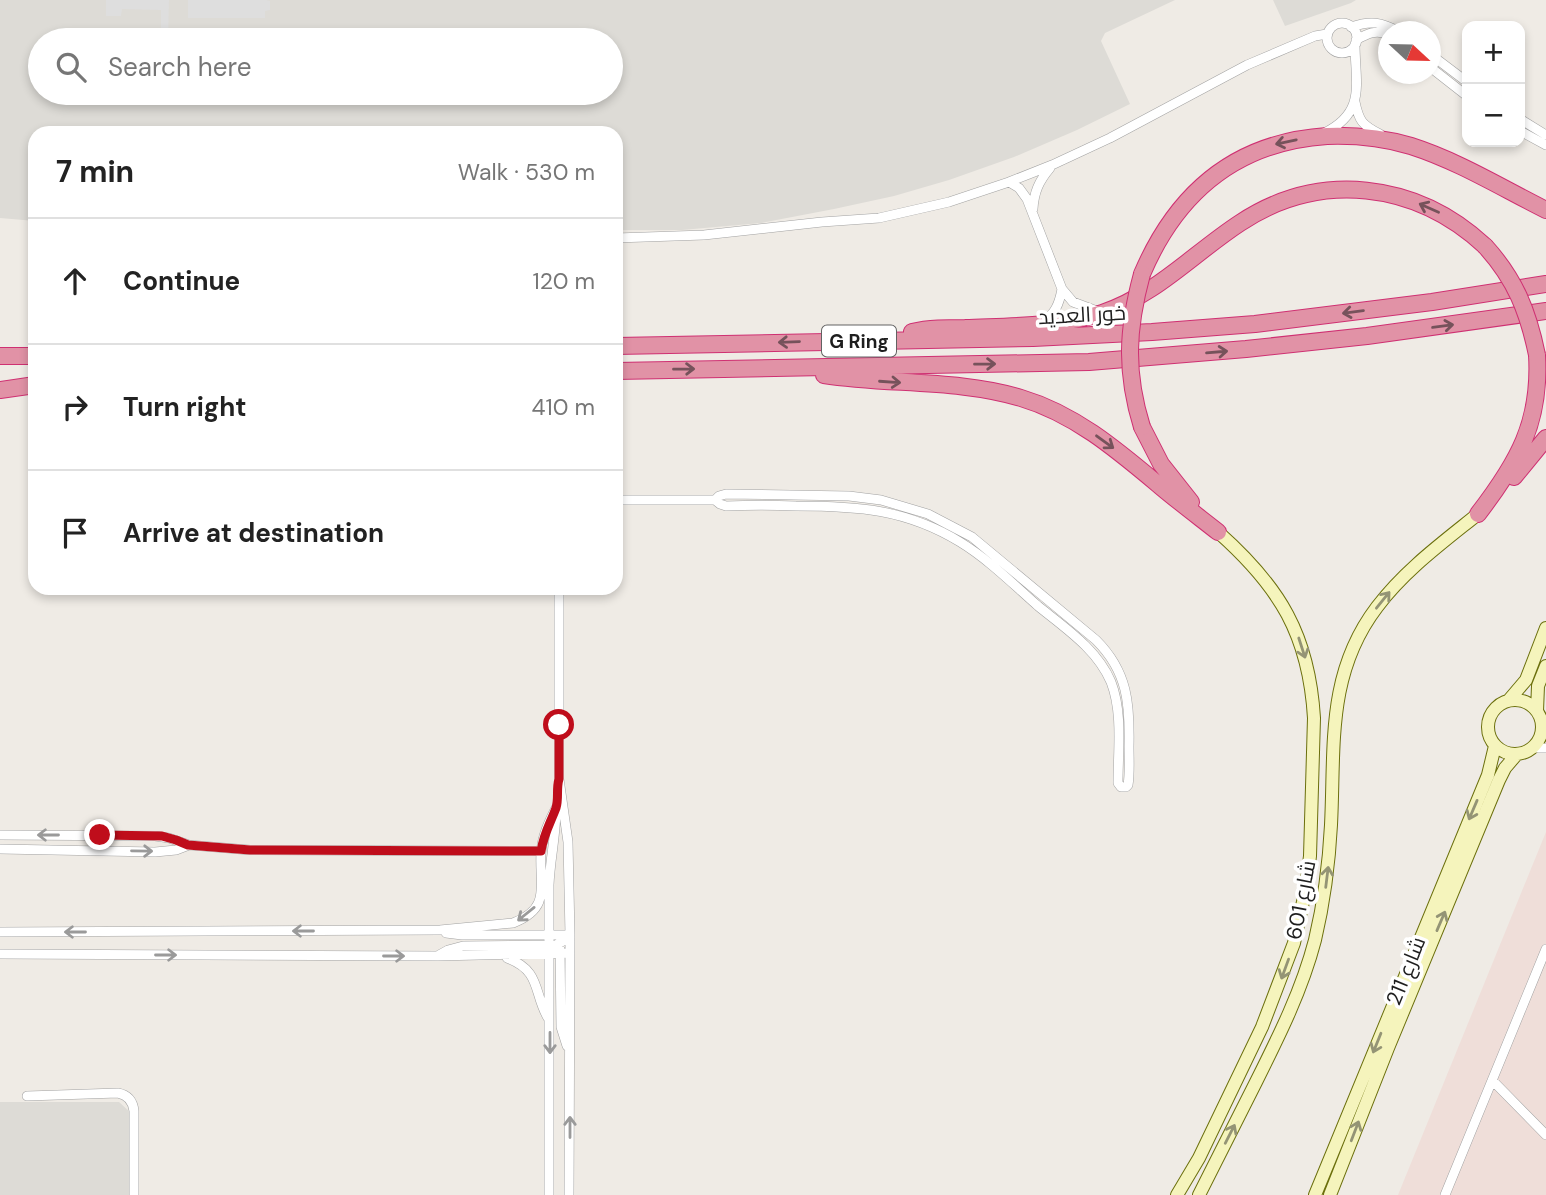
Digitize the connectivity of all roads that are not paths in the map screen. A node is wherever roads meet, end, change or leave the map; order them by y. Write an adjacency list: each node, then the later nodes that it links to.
1 (1378, 23): 2 (street)
2 (1351, 27): 4 (street); 5 (street)
3 (1378, 32): 5 (street)
4 (1327, 34): 6 (street); 7 (street)
5 (1355, 42): 7 (street); 9 (street)
6 (1299, 44): 7 (street); 20 (street)
7 (1334, 50): 9 (street)
8 (1441, 62): 11 (street)
9 (1356, 70): 13 (street)
10 (1441, 76): 12 (street)
11 (1462, 78)
12 (1462, 92)
13 (1355, 102): 17 (street); 18 (street)
14 (1525, 122): 16 (street)
15 (1525, 134): 19 (street)
16 (1546, 135)
17 (1316, 137): 18 (highway); 44 (highway, one-way to 44, bridge)
18 (1395, 142): 22 (highway)
19 (1546, 145)
20 (1052, 165): 21 (street); 23 (street)
21 (1009, 182): 23 (street); 24 (street)
22 (1546, 210)
23 (1033, 214): 26 (street)
24 (623, 238)
25 (1546, 284): 30 (highway, خور العديد / G Ring, one-way to 30)
26 (1062, 289): 28 (street); 29 (street)
27 (1546, 311): 34 (highway, G Ring, one-way to 27)
28 (1102, 313): 29 (highway); 43 (highway, one-way to 28, bridge)
29 (1042, 324): 30 (highway)
30 (889, 341): 31 (highway, خور العديد / G Ring, one-way to 31)
31 (623, 346)
32 (4, 356): 33 (highway)
33 (28, 356)
34 (774, 368): 35 (highway, G Ring, one-way to 34); 44 (highway, one-way to 44)
35 (623, 371)
36 (0, 385): 37 (highway)
37 (28, 385)
38 (28, 386): 39 (highway)
39 (0, 390)
40 (1546, 439): 43 (highway)
41 (623, 500): 42 (street)
42 (715, 500): 42 (street)
43 (1478, 514): 78 (main road, شارع 601, one-way to 43)
44 (1218, 532): 72 (main road, شارع 601, one-way to 72)
45 (559, 595): 54 (street)
46 (1546, 628): 48 (main road)
47 (1546, 666): 49 (main road)
48 (1509, 700): 49 (main road); 51 (main road)
49 (1537, 711): 50 (main road)
50 (1544, 728): 52 (main road)
51 (1495, 746): 53 (main road); 79 (main road, شارع 211, one-way to 79)
52 (1539, 748): 53 (main road)
53 (1517, 754): 80 (main road, شارع 211, one-way to 53)
54 (559, 779): 55 (street); 62 (street)
55 (556, 806): 59 (street); 63 (street)
56 (0, 835): 57 (street, one-way to 56)
57 (188, 845): 58 (street, one-way to 57); 59 (street)
58 (0, 849)
59 (541, 851): 60 (street, one-way to 60)
60 (440, 930): 61 (street, one-way to 61); 63 (street)
61 (0, 932)
62 (570, 935): 63 (street); 63 (street)
63 (556, 947): 66 (street); 67 (street); 68 (street); 75 (street, one-way to 63)
64 (1546, 949): 69 (street)
65 (0, 954): 66 (street, one-way to 66)
66 (438, 956): 67 (street)
67 (499, 956): 68 (street)
68 (550, 1020): 74 (street, one-way to 74)
69 (1492, 1080): 71 (street); 81 (street)
70 (27, 1096): 73 (street)
71 (1546, 1135)
72 (1199, 1158): 76 (main road, شارع 601); 77 (main road)
73 (134, 1195)
74 (549, 1195)
75 (569, 1195)
76 (1177, 1195)
77 (1185, 1195)
78 (1199, 1195)
79 (1315, 1195)
80 (1331, 1195)
81 (1445, 1195)

